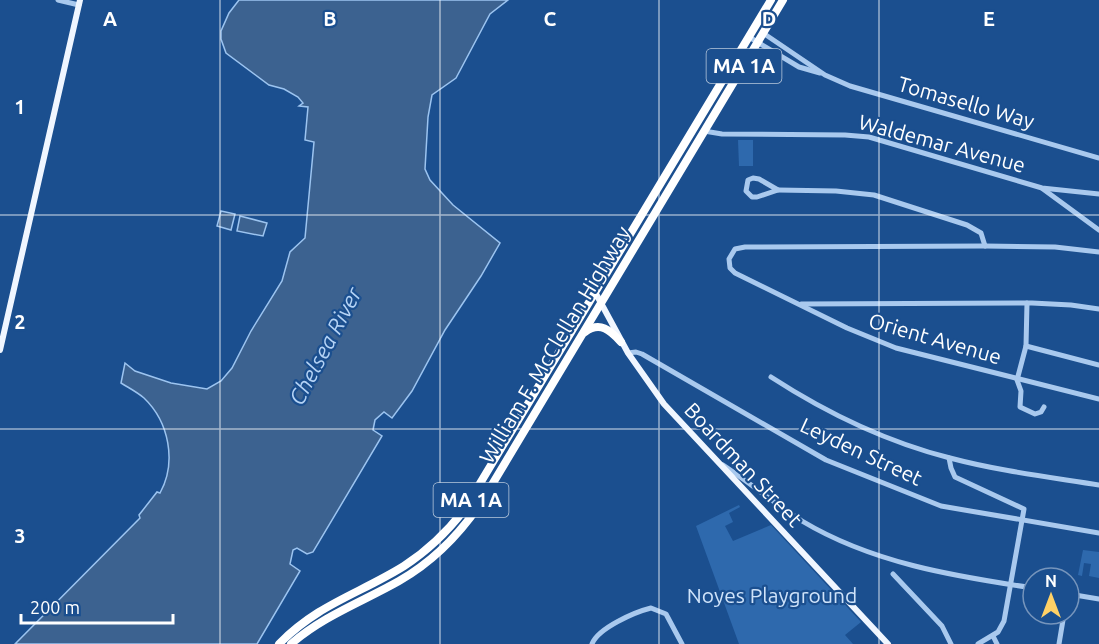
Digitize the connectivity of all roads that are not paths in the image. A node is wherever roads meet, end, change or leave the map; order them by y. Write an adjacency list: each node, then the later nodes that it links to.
1 (58, 0): 4 (street)
2 (771, 0): 6 (highway, William F. McClellan Highway / MA 1A)
3 (783, 0): 5 (highway, William F. McClellan Highway / MA 1A)
4 (79, 2): 25 (main road)
5 (763, 33): 7 (highway, William F. McClellan Highway / MA 1A); 8 (street, Tomasello Way)
6 (749, 37): 7 (street, Tomasello Way); 17 (highway, William F. McClellan Highway / MA 1A)
7 (758, 43): 8 (street, Tomasello Way); 9 (highway, William F. McClellan Highway / MA 1A)
8 (825, 75): 10 (street, Tomasello Way)
9 (704, 132): 11 (street, Waldemar Avenue); 18 (highway, William F. McClellan Highway / MA 1A)
10 (1099, 158)
11 (1041, 188): 13 (street, Waldemar Avenue); 14 (street)
12 (778, 190): 12 (street); 15 (street)
13 (1099, 194)
14 (1099, 230)
15 (985, 246): 16 (street); 20 (street, Orient Avenue)
16 (1099, 252)
17 (596, 292): 18 (main road, Boardman Street); 46 (highway, William F. McClellan Highway / MA 1A)
18 (601, 302): 22 (highway, William F. McClellan Highway / MA 1A); 23 (main road, Boardman Street)
19 (1027, 303): 20 (street); 21 (street); 24 (street)
20 (799, 304): 29 (street, Orient Avenue)
21 (1099, 309)
22 (581, 335): 23 (highway); 47 (highway, William F. McClellan Highway / MA 1A)
23 (621, 342): 26 (main road, Boardman Street)
24 (1026, 346): 27 (street); 29 (street)
25 (0, 350)
26 (628, 353): 33 (main road, Boardman Street); 37 (street, Leyden Street)
27 (1099, 365)
28 (771, 377): 32 (street)
29 (1017, 380): 30 (street, Orient Avenue); 31 (street)
30 (1099, 399)
31 (1044, 407)
32 (949, 458): 35 (street); 37 (street)
33 (717, 461): 34 (street); 36 (main road, Boardman Street)
34 (750, 483): 36 (street); 40 (street)
35 (1099, 485)
36 (741, 488): 50 (main road, Boardman Street)
37 (1022, 520): 38 (street, Leyden Street); 40 (street)
38 (1099, 533)
39 (893, 574): 51 (street)
40 (1011, 585): 41 (street); 45 (street)
41 (1021, 586)
42 (1081, 596): 43 (street)
43 (1099, 599)
44 (1062, 626): 54 (street)
45 (993, 636): 52 (street); 53 (street)
46 (279, 644)
47 (291, 644)
48 (592, 644): 49 (street)
49 (682, 644)
50 (888, 644)
51 (951, 644)
52 (978, 644)
53 (997, 644)
54 (1059, 644)

